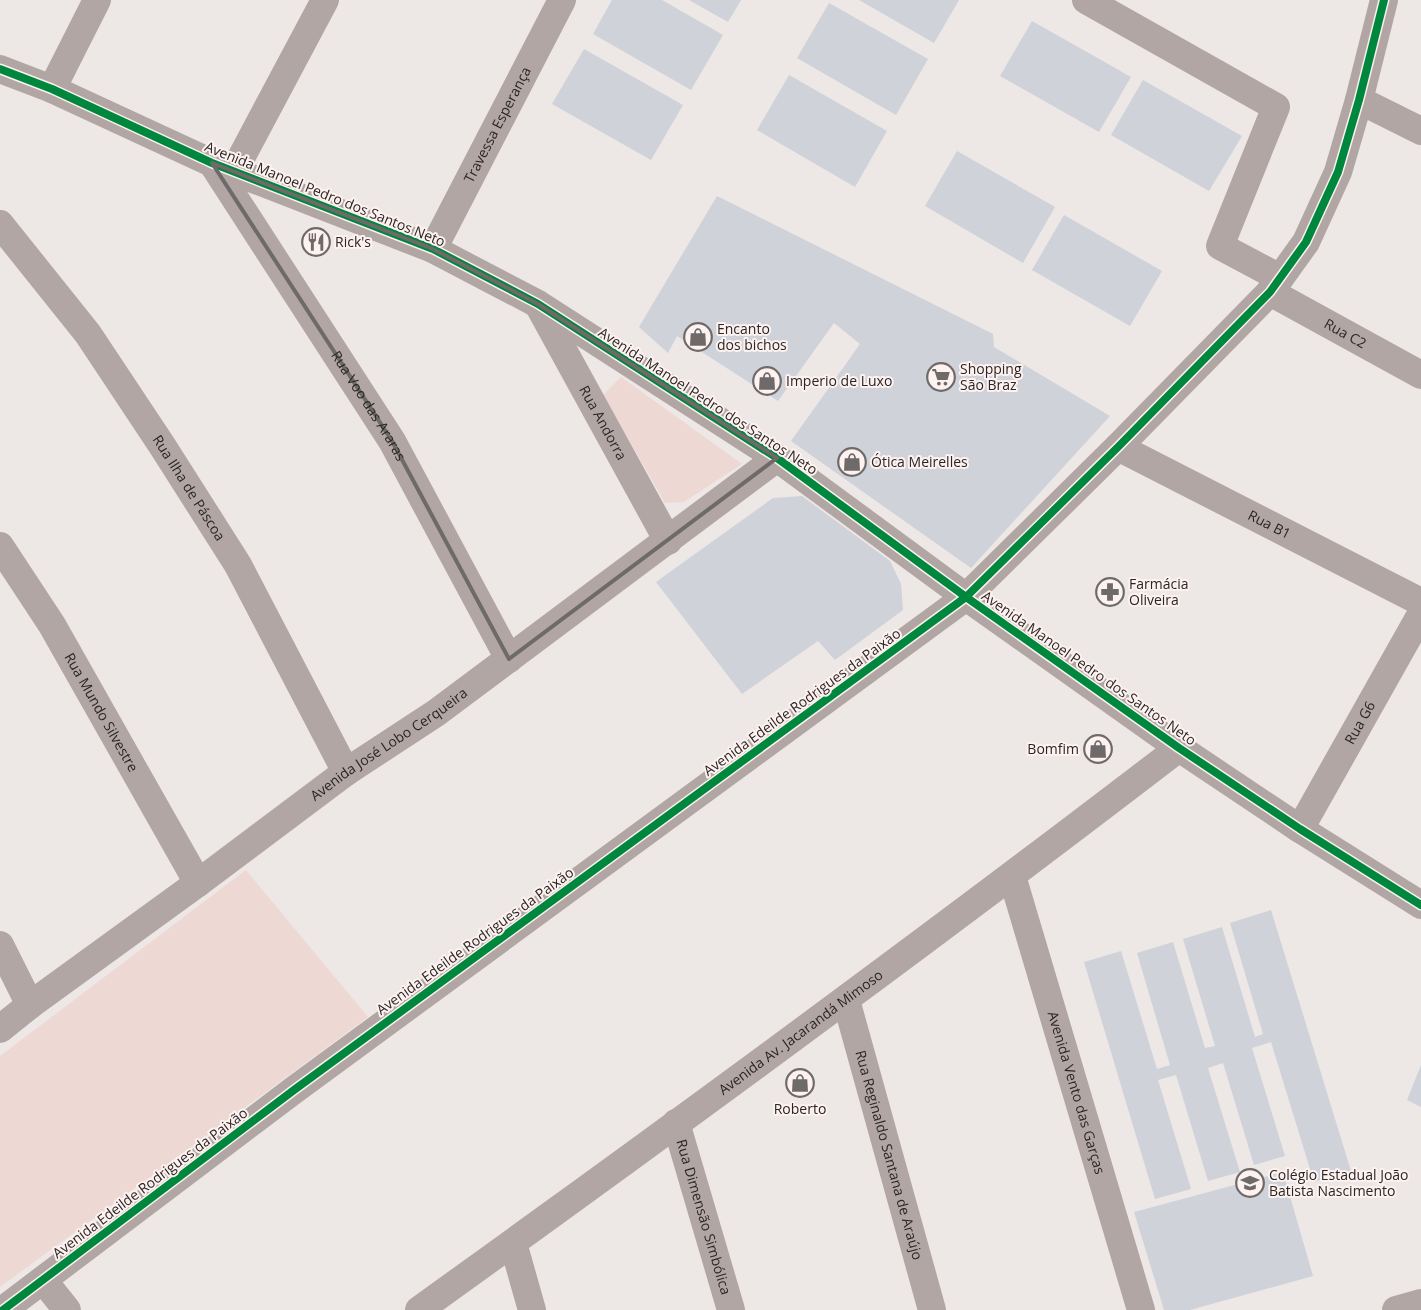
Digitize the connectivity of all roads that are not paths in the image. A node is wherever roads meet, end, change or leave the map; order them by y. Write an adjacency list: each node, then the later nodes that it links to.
1 (97, 0): 7 (street)
2 (324, 0): 10 (street)
3 (562, 0): 12 (street, Travessa Esperança)
4 (1086, 0): 13 (street, Rua C2)
5 (1384, 0): 8 (street, Avenida Edeilde Rodrigues da Paixão)
6 (0, 69): 7 (street, Avenida Manoel Pedro dos Santos Neto)
7 (52, 89): 10 (street, Avenida Manoel Pedro dos Santos Neto)
8 (1360, 100): 9 (street); 13 (street, Avenida Edeilde Rodrigues da Paixão)
9 (1421, 131)
10 (223, 167): 12 (street, Avenida Manoel Pedro dos Santos Neto); 23 (street, Rua Voo das Araras)
11 (0, 224): 25 (street, Rua Ilha de Páscoa)
12 (433, 248): 14 (street, Avenida Manoel Pedro dos Santos Neto)
13 (1275, 285): 15 (street, Rua C2); 16 (street, Avenida Edeilde Rodrigues da Paixão)
14 (538, 304): 17 (street, Avenida Manoel Pedro dos Santos Neto); 18 (street, Rua Andorra)
15 (1421, 375)
16 (1118, 447): 20 (street, Avenida Edeilde Rodrigues da Paixão); 21 (street, Rua B1)
17 (777, 458): 18 (street, Avenida José Lobo Cerqueira); 20 (street, Avenida Manoel Pedro dos Santos Neto)
18 (668, 541): 23 (street, Avenida José Lobo Cerqueira)
19 (0, 546): 28 (street, Rua Mundo Silvestre)
20 (966, 598): 24 (street, Avenida Manoel Pedro dos Santos Neto); 36 (street, Avenida Edeilde Rodrigues da Paixão)
21 (1421, 602)
22 (1421, 614): 26 (street, Rua G6)
23 (509, 659): 25 (street, Avenida José Lobo Cerqueira)
24 (1179, 748): 26 (street, Avenida Manoel Pedro dos Santos Neto); 27 (street, Avenida Av. Jacarandá Mimoso)
25 (346, 772): 28 (street, Avenida José Lobo Cerqueira)
26 (1300, 829): 29 (street, Avenida Manoel Pedro dos Santos Neto)
27 (1012, 876): 31 (street, Avenida Av. Jacarandá Mimoso); 44 (street, Avenida Vento das Garças)
28 (198, 883): 32 (street, Avenida José Lobo Cerqueira)
29 (1421, 905)
30 (0, 945): 32 (street)
31 (846, 1000): 34 (street, Avenida Av. Jacarandá Mimoso); 43 (street, Rua Reginaldo Santana de Araújo)
32 (30, 1005): 33 (street, Avenida José Lobo Cerqueira)
33 (0, 1029)
34 (676, 1123): 35 (street, Avenida Av. Jacarandá Mimoso); 42 (street, Rua Dimensão Simbólica)
35 (513, 1243): 40 (street, Avenida Av. Jacarandá Mimoso); 41 (street)
36 (43, 1280): 38 (street, Avenida Edeilde Rodrigues da Paixão); 39 (street)
37 (1421, 1303): 45 (street)
38 (3, 1310)
39 (67, 1310)
40 (419, 1310)
41 (532, 1310)
42 (731, 1310)
43 (932, 1310)
44 (1141, 1310)
45 (1396, 1310)

